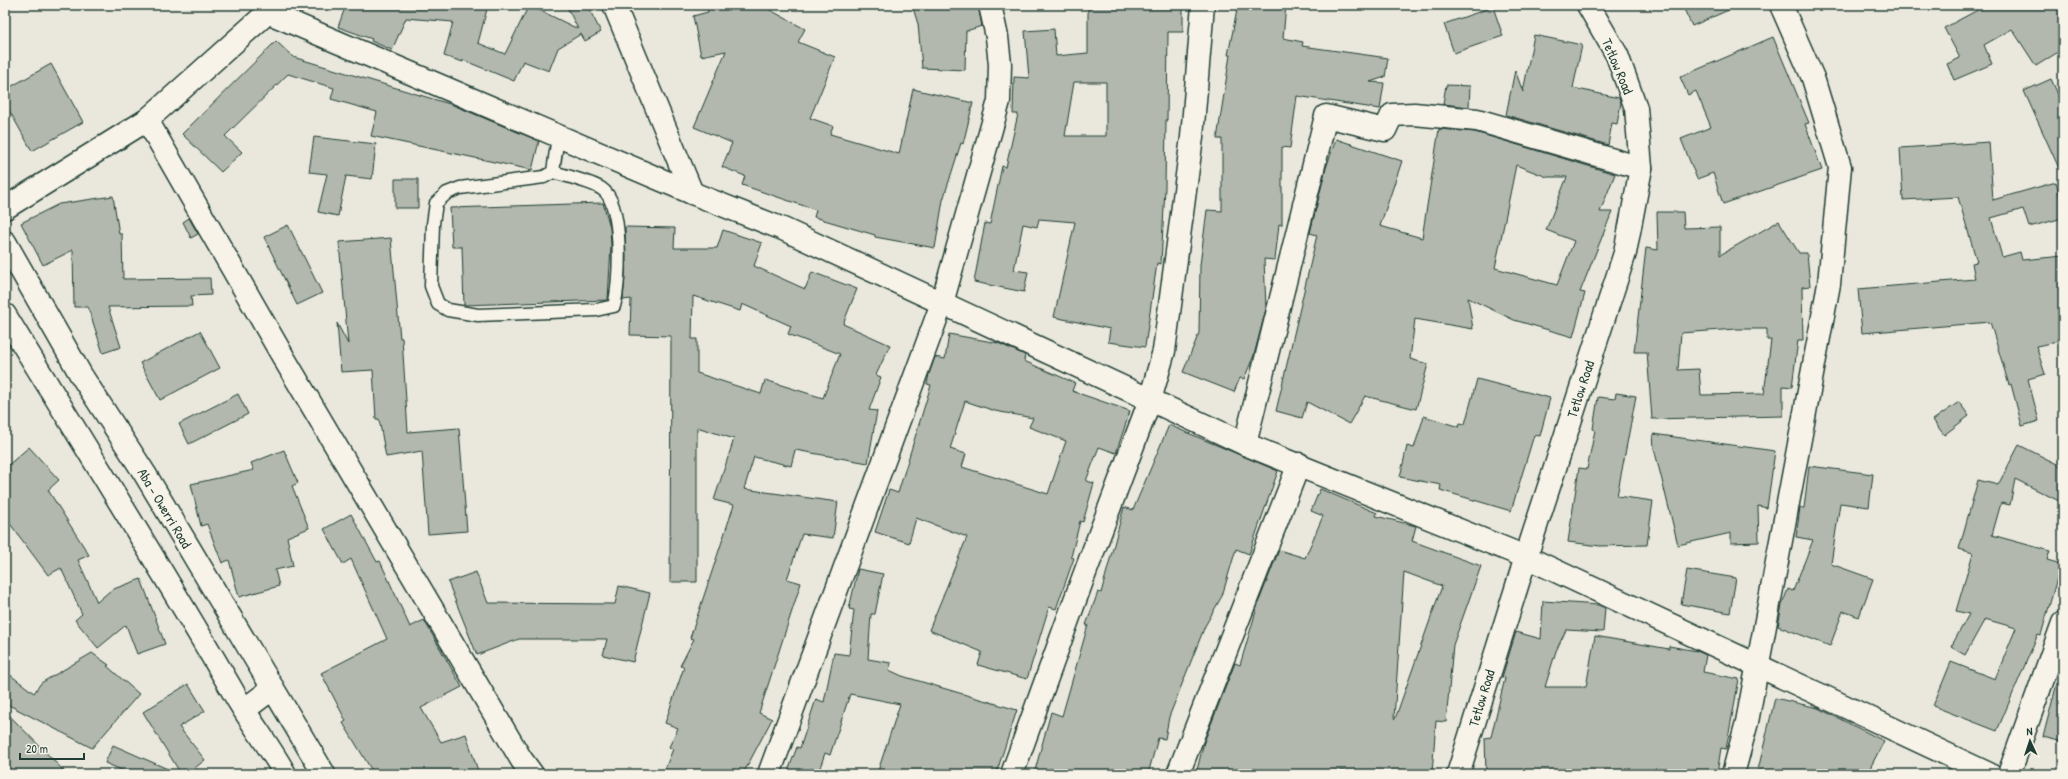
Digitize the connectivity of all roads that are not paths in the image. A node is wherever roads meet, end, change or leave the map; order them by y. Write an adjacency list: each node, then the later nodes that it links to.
1 (614, 5): 11 (main road)
2 (990, 5): 14 (main road)
3 (1203, 5): 16 (main road)
4 (1588, 5): 9 (main road, Tetlow Road)
5 (1781, 5): 21 (main road)
6 (271, 9): 7 (main road); 8 (main road)
7 (147, 120): 12 (main road); 26 (main road)
8 (558, 136): 10 (lane); 11 (main road)
9 (1640, 168): 17 (main road); 19 (main road, Tetlow Road)
10 (553, 172): 10 (lane)
11 (692, 193): 14 (main road)
12 (5, 208)
13 (5, 242): 22 (main road, Aba - Owerri Road)
14 (942, 303): 16 (main road); 27 (main road)
15 (5, 315): 23 (main road)
16 (1150, 400): 17 (main road); 28 (main road)
17 (1245, 444): 18 (main road)
18 (1299, 464): 19 (main road); 29 (main road)
19 (1526, 557): 21 (main road); 30 (main road, Tetlow Road)
20 (2063, 623): 33 (main road)
21 (1756, 665): 31 (main road); 32 (main road)
22 (273, 688): 23 (main road); 25 (main road, Aba - Owerri Road)
23 (244, 710): 24 (main road)
24 (285, 774)
25 (324, 774)
26 (532, 774)
27 (769, 774)
28 (1012, 774)
29 (1178, 774)
30 (1458, 774)
31 (1733, 774)
32 (1989, 774)
33 (2009, 774)

